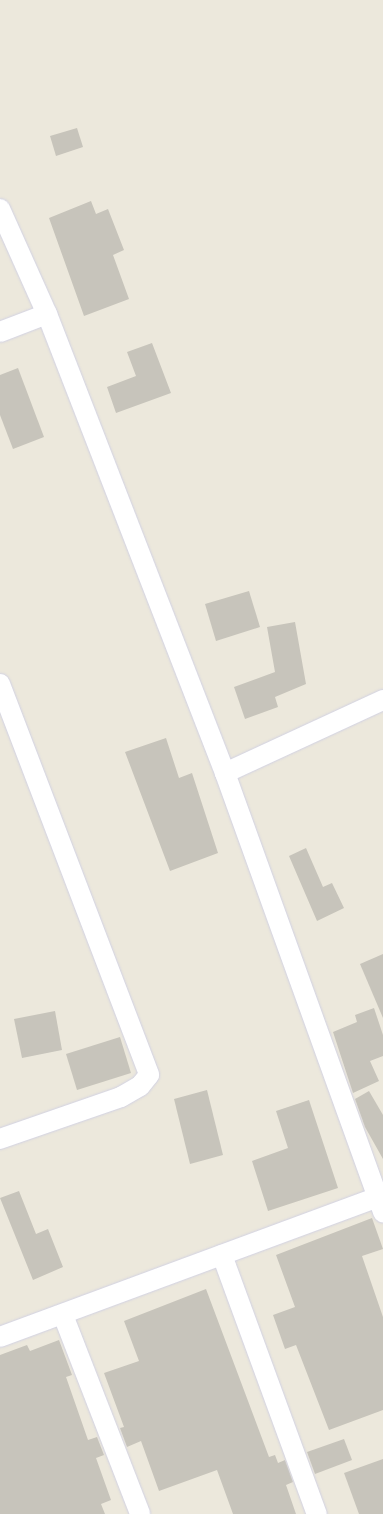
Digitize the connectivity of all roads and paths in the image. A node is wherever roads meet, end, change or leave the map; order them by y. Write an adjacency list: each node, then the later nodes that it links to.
1 (0, 210): 2 (street)
2 (47, 314): 3 (street); 6 (street)
3 (0, 332)
4 (0, 684): 7 (street)
5 (383, 700): 6 (street)
6 (225, 773): 8 (street)
7 (0, 1138)
8 (381, 1201): 9 (street)
9 (222, 1255): 10 (street); 13 (street)
10 (63, 1315): 11 (street); 12 (street)
11 (0, 1337)
12 (140, 1514)
13 (317, 1514)

